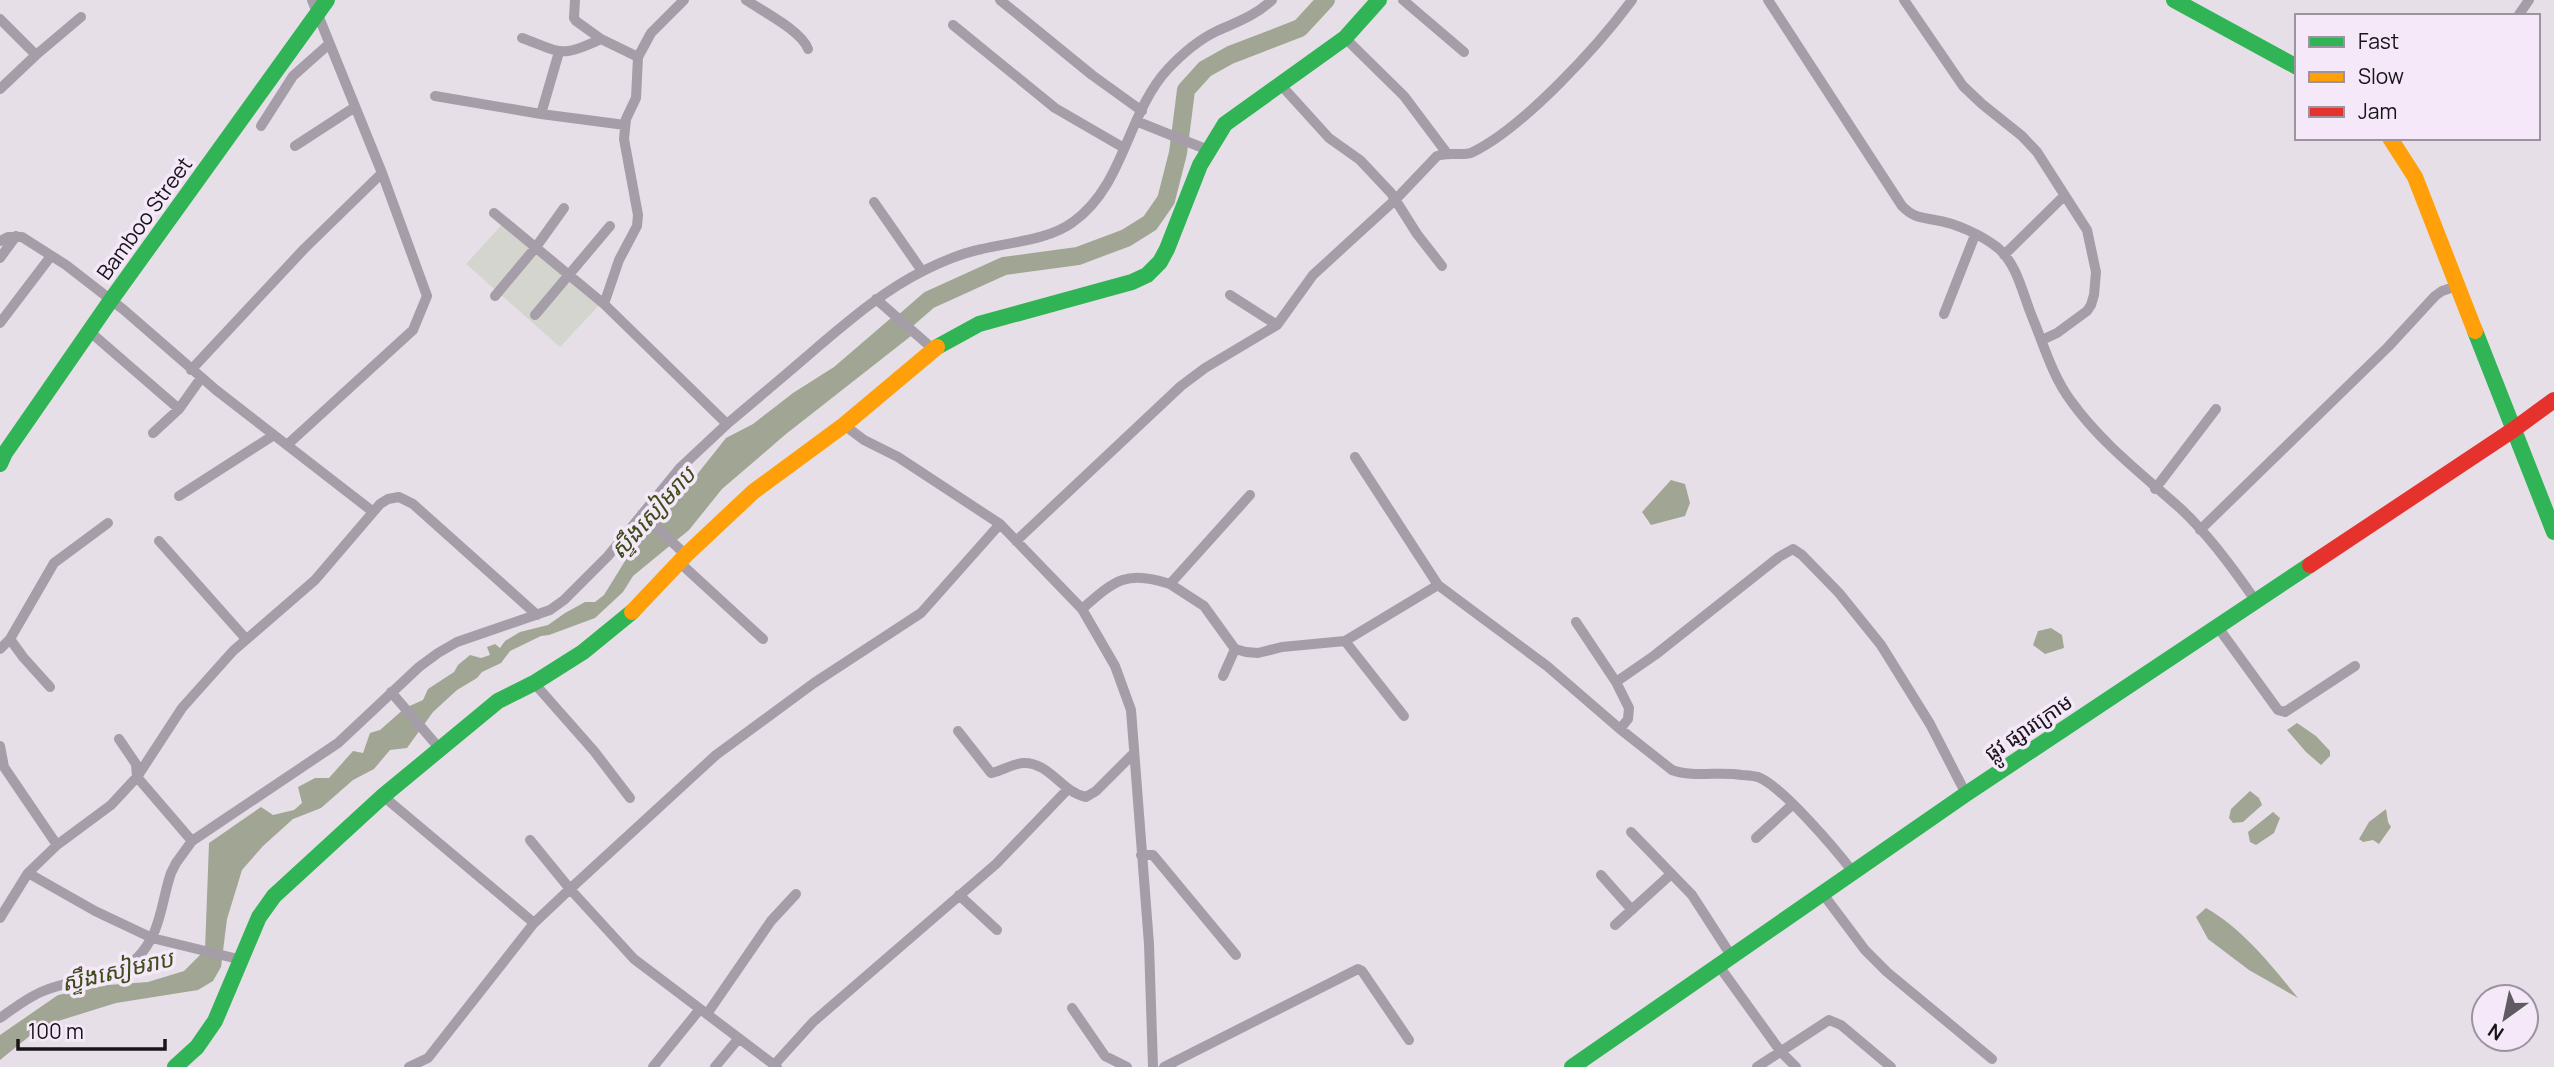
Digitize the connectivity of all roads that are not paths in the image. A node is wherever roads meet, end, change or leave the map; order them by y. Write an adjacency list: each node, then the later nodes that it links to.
1 (575, 0): 18 (street)
2 (684, 0): 24 (street)
3 (746, 0): 20 (street)
4 (1000, 0): 31 (street)
5 (1272, 0): 31 (street)
6 (1379, 0): 17 (main road)
7 (1403, 0): 22 (street)
8 (1632, 0): 38 (street)
9 (1768, 0): 46 (street)
10 (1904, 0): 40 (street)
11 (2174, 0): 25 (main road)
12 (319, 4): 19 (street); 59 (main road, Bamboo Street)
13 (81, 18): 23 (street)
14 (0, 19): 23 (street)
15 (953, 25): 37 (street)
16 (522, 38): 21 (street)
17 (1345, 38): 26 (main road); 38 (street)
18 (601, 40): 21 (street); 24 (street)
19 (329, 44): 29 (street); 33 (street)
20 (807, 49)
21 (559, 52): 30 (street)
22 (1464, 52)
23 (36, 55): 27 (street)
24 (638, 57): 32 (street)
25 (2295, 67)
26 (1280, 84): 36 (main road); 41 (street)
27 (0, 89)
28 (435, 96): 30 (street)
29 (355, 107): 35 (street); 39 (street)
30 (541, 114): 32 (street)
31 (1139, 116): 36 (street); 37 (street)
32 (625, 125): 61 (street)
33 (261, 126)
34 (2395, 140): 56 (main road)
35 (296, 146)
36 (1200, 147): 68 (main road)
37 (1124, 148): 54 (street)
38 (1446, 152): 41 (street)
39 (382, 173): 69 (street); 79 (street)
40 (2064, 196): 50 (street); 67 (street)
41 (1396, 198): 53 (street); 65 (street)
42 (874, 202): 54 (street)
43 (564, 208): 49 (street)
44 (494, 213): 49 (street)
45 (610, 226): 55 (street)
46 (1975, 235): 50 (street); 62 (street)
47 (16, 236): 48 (street); 51 (street); 52 (street)
48 (0, 241)
49 (536, 247): 55 (street); 58 (street)
50 (2004, 255): 67 (street)
51 (51, 256): 59 (street); 64 (street)
52 (0, 258)
53 (1442, 267)
54 (922, 271): 60 (street)
55 (569, 274): 61 (street); 63 (street)
56 (2457, 286): 76 (main road); 89 (street)
57 (1230, 295): 65 (street)
58 (495, 296)
59 (111, 300): 66 (main road, Bamboo Street); 69 (street)
60 (880, 302): 68 (street); 74 (street)
61 (604, 304): 74 (street)
62 (1944, 314)
63 (534, 315)
64 (0, 323)
65 (1277, 325): 92 (street)
66 (89, 331): 72 (street); 81 (main road, Bamboo Street)
67 (2042, 340): 82 (street)
68 (928, 345): 75 (main road)
69 (191, 370): 70 (street)
70 (201, 378): 72 (street); 78 (street)
71 (2552, 405): 76 (main road, ផ្លូវ ផ្សារក្រោម)
72 (179, 409): 77 (street)
73 (2216, 409): 82 (street)
74 (727, 424): 86 (street)
75 (844, 425): 88 (street); 93 (main road)
76 (2513, 430): 90 (main road); 96 (main road, ផ្លូវ ផ្សារក្រោម)
77 (153, 433)
78 (274, 435): 79 (street); 84 (street)
79 (287, 445): 85 (street)
80 (1355, 457): 95 (street)
81 (0, 464)
82 (2155, 489): 89 (street)
83 (1250, 495): 94 (street)
84 (179, 496)
85 (372, 511): 98 (street); 102 (street)
86 (645, 517): 93 (street); 98 (street)
87 (108, 523): 101 (street)
88 (1000, 524): 92 (street); 137 (street)
89 (2200, 530): 96 (street)
90 (2554, 532)
91 (159, 541): 102 (street)
92 (1016, 541): 97 (street)
93 (680, 555): 103 (street); 110 (main road)
94 (1170, 584): 97 (street); 106 (street)
95 (1438, 585): 104 (street); 114 (street)
96 (2255, 600): 100 (main road, ផ្លូវ ផ្សារក្រោម)
97 (1082, 609): 119 (street)
98 (537, 615): 112 (street)
99 (1576, 622): 109 (street)
100 (2217, 626): 107 (street); 123 (main road, ផ្លូវ ផ្សារក្រោម)
101 (10, 639): 105 (street); 111 (street)
102 (246, 639): 121 (street)
103 (763, 639)
104 (1345, 641): 106 (street); 113 (street)
105 (0, 649)
106 (1235, 649): 108 (street)
107 (2355, 666)
108 (1223, 676)
109 (1616, 682): 114 (street); 123 (street)
110 (534, 683): 117 (main road); 125 (street)
111 (50, 687)
112 (394, 696): 117 (street); 130 (street)
113 (1404, 716)
114 (1620, 729): 126 (street)
115 (958, 731): 122 (street)
116 (119, 738): 121 (street)
117 (435, 742): 124 (main road)
118 (0, 746): 120 (street)
119 (1132, 755): 122 (street); 132 (street)
120 (2, 767): 131 (street)
121 (137, 778): 130 (street); 131 (street)
122 (1068, 789): 140 (street)
123 (1966, 794): 133 (main road, ផ្លូវ ផ្សារក្រោម)
124 (383, 796): 143 (street); 148 (main road)
125 (630, 798)
126 (1792, 805): 128 (street); 133 (street)
127 (1631, 832): 136 (street)
128 (1756, 838)
129 (530, 840): 137 (street)
130 (192, 841): 146 (street)
131 (57, 845): 134 (street)
132 (1141, 855): 147 (street); 163 (street)
133 (1853, 872): 139 (main road, ផ្លូវ ផ្សារក្រោម)
134 (28, 873): 142 (street); 146 (street)
135 (1601, 875): 141 (street)
136 (1670, 875): 141 (street); 149 (street)
137 (570, 888): 143 (street); 151 (street)
138 (796, 894): 151 (street)
139 (1823, 894): 149 (main road, ផ្លូវ ផ្សារក្រោម); 156 (street)
140 (959, 895): 145 (street); 157 (street)
141 (1632, 910): 144 (street)
142 (0, 918)
143 (534, 923): 159 (street)
144 (1615, 925)
145 (996, 930)
146 (152, 938): 148 (street); 152 (street)
147 (1236, 955)
148 (236, 958): 158 (main road)
149 (1726, 961): 155 (street); 165 (main road, ផ្លូវ ផ្សារក្រោម)
150 (1072, 1007): 162 (street)
151 (703, 1012): 153 (street); 160 (street)
152 (0, 1018)
153 (739, 1038): 157 (street); 161 (street)
154 (1409, 1040): 164 (street)
155 (1781, 1052): 166 (street); 167 (street); 168 (street)
156 (1992, 1059)
157 (775, 1066)
158 (174, 1067)
159 (409, 1067)
160 (653, 1067)
161 (715, 1067)
162 (1127, 1067)
163 (1153, 1067)
164 (1164, 1067)
165 (1572, 1067)
166 (1758, 1067)
167 (1796, 1067)
168 (1891, 1067)

